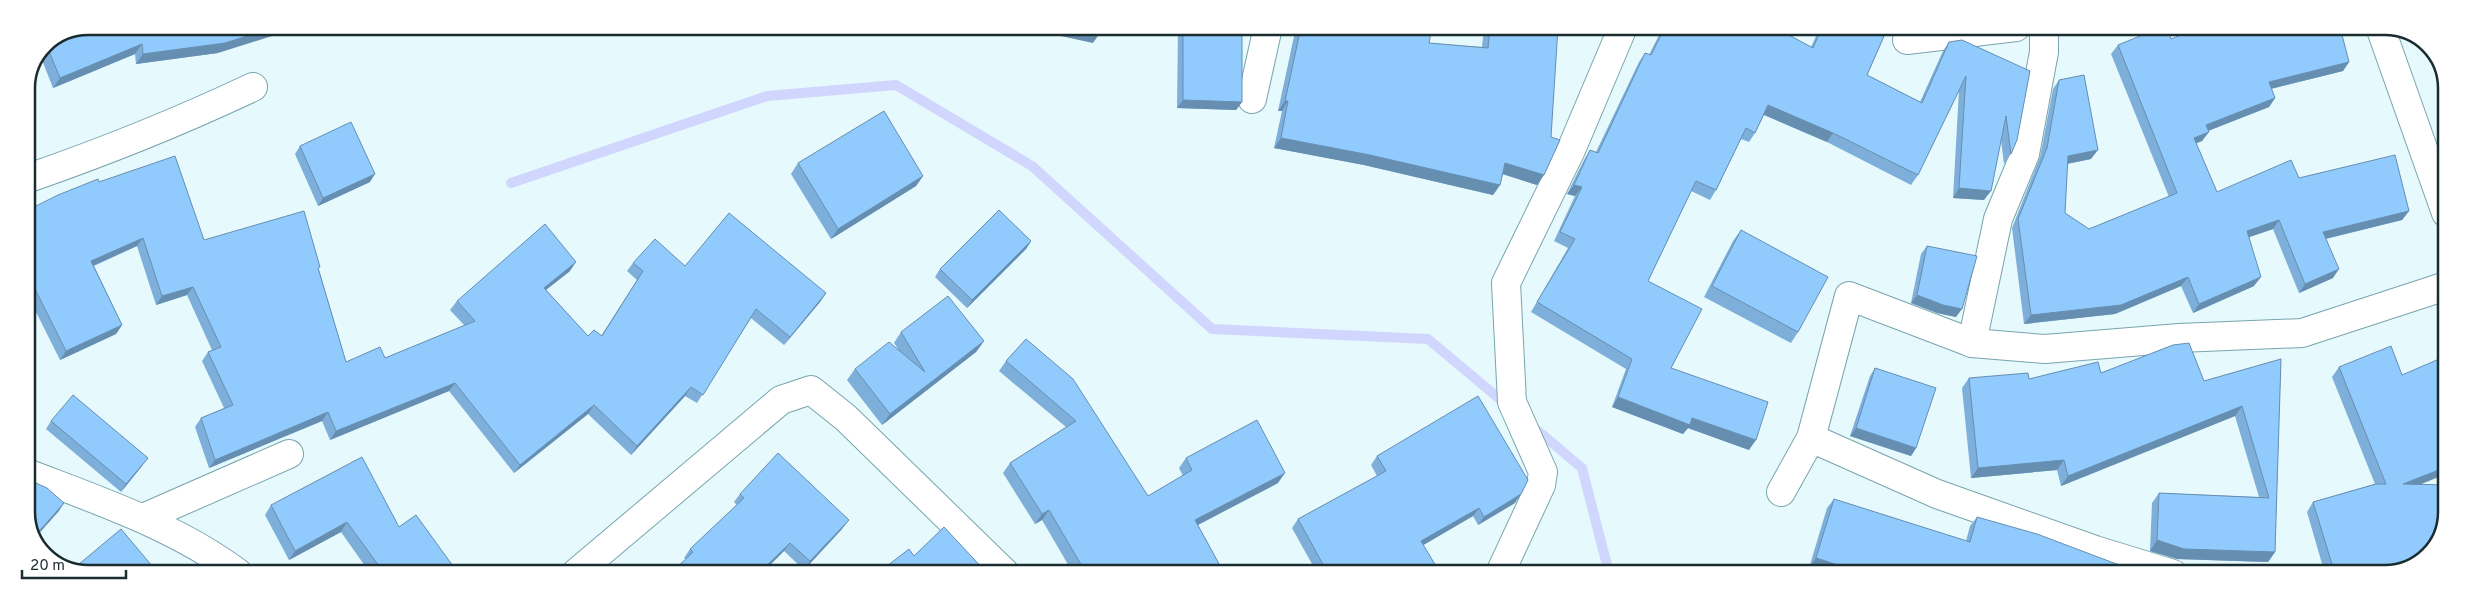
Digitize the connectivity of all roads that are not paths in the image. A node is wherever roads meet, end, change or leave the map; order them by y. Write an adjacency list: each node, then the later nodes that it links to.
1 (1266, 35): 8 (street)
2 (1620, 35): 21 (street)
3 (1949, 35): 6 (street)
4 (2044, 35): 12 (street)
5 (2382, 35): 10 (street)
6 (1907, 40)
7 (253, 87): 9 (street)
8 (1252, 99)
9 (35, 176)
10 (2438, 191)
11 (2438, 289): 12 (street)
12 (1972, 343): 13 (street)
13 (1811, 438): 16 (street); 22 (street)
14 (289, 454): 17 (street)
15 (35, 476): 17 (street)
16 (1782, 492)
17 (143, 518): 18 (street)
18 (228, 565)
19 (585, 565): 20 (street)
20 (997, 565)
21 (1504, 565)
22 (2144, 565)

